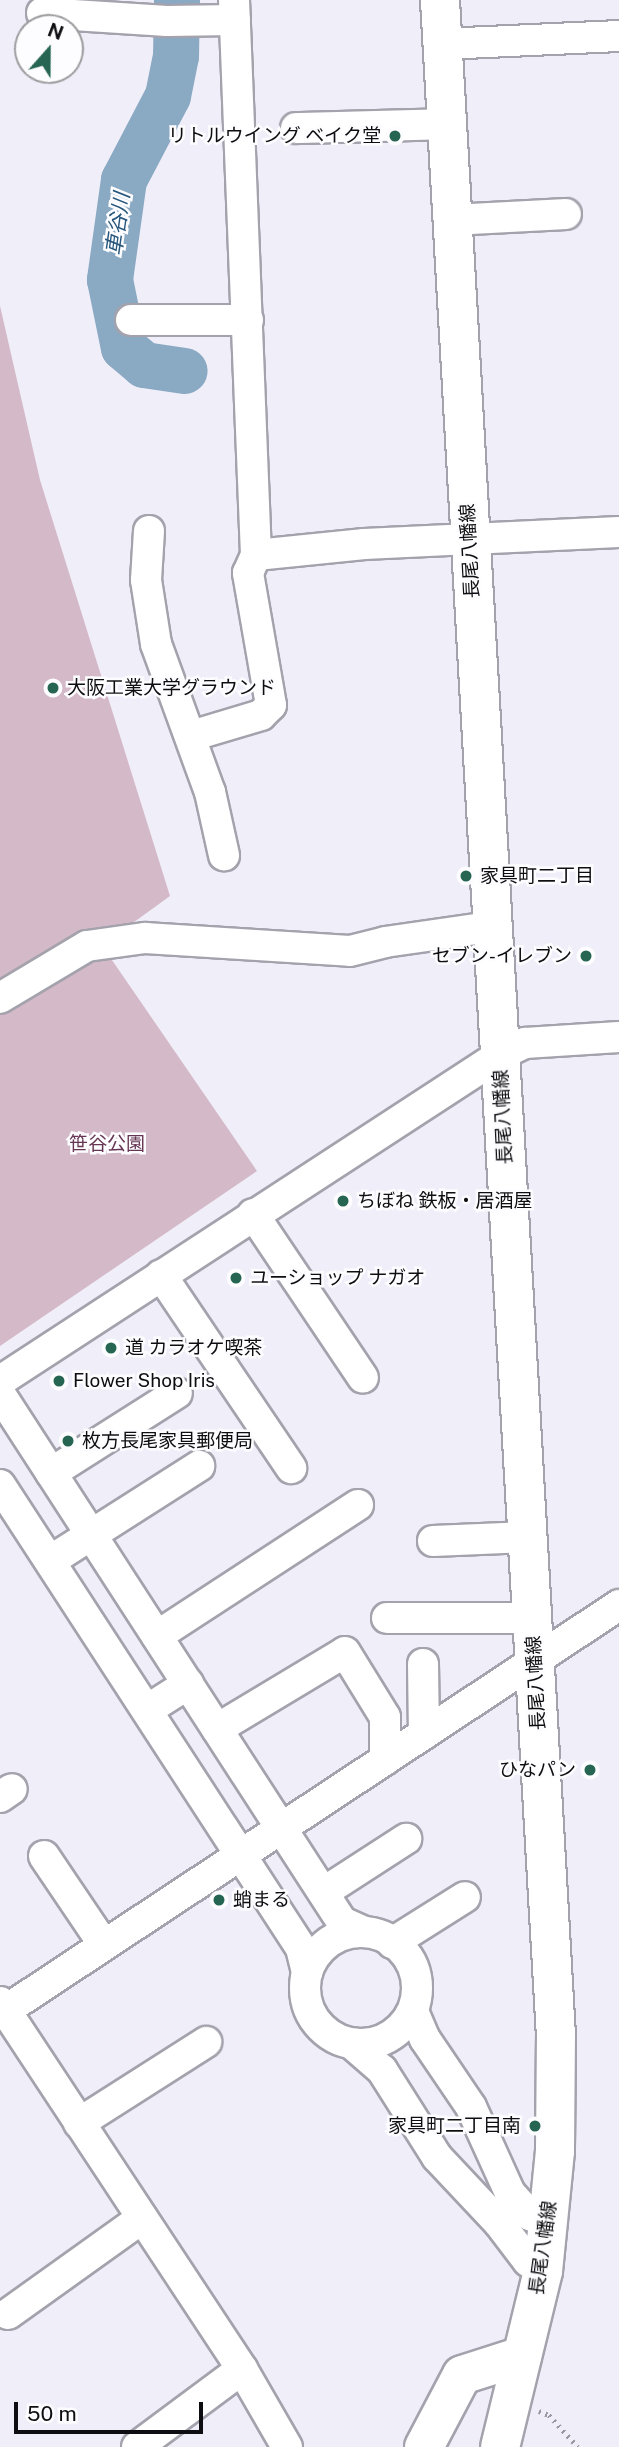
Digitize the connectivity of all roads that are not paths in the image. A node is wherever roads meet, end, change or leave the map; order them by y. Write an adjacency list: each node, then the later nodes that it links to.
1 (440, 0): 5 (main road, 長尾八幡線)
2 (234, 10): 3 (street); 11 (street)
3 (42, 13)
4 (619, 36): 5 (street)
5 (443, 44): 6 (main road, 長尾八幡線)
6 (447, 124): 7 (street); 9 (main road, 長尾八幡線)
7 (296, 128)
8 (566, 214): 9 (street)
9 (452, 220): 14 (main road, 長尾八幡線)
10 (131, 320): 11 (street)
11 (248, 320): 15 (street)
12 (149, 531): 16 (street)
13 (619, 532): 14 (street)
14 (470, 541): 15 (street); 18 (main road, 長尾八幡線)
15 (256, 555): 16 (street)
16 (191, 736): 17 (street)
17 (224, 855)
18 (491, 927): 19 (street); 21 (main road, 長尾八幡線)
19 (0, 998)
20 (619, 1037): 21 (street)
21 (500, 1055): 22 (street); 34 (main road, 長尾八幡線)
22 (253, 1214): 23 (street); 24 (street)
23 (161, 1275): 25 (street); 29 (street)
24 (363, 1378)
25 (0, 1381)
26 (0, 1394): 30 (street)
27 (177, 1394): 30 (street)
28 (199, 1466): 33 (street)
29 (291, 1468)
30 (51, 1473): 33 (street)
31 (0, 1485): 36 (street)
32 (358, 1505): 40 (street)
33 (91, 1535): 36 (street); 40 (street)
34 (528, 1538): 35 (street); 39 (main road, 長尾八幡線)
35 (433, 1541)
36 (50, 1561): 44 (street)
37 (619, 1605): 41 (street)
38 (387, 1618): 39 (street)
39 (532, 1618): 41 (main road, 長尾八幡線)
40 (157, 1636): 43 (street)
41 (535, 1661): 46 (street); 64 (main road, 長尾八幡線)
42 (423, 1664): 46 (street)
43 (188, 1684): 44 (street); 45 (street)
44 (146, 1710): 50 (street)
45 (217, 1729): 47 (street); 48 (street)
46 (424, 1734): 47 (street)
47 (385, 1760): 48 (street)
48 (281, 1828): 50 (street); 52 (street)
49 (406, 1839): 52 (street)
50 (241, 1855): 56 (street); 57 (street)
51 (44, 1856): 56 (street)
52 (324, 1892): 54 (street)
53 (465, 1897): 55 (street)
54 (364, 1932): 55 (street); 57 (street)
55 (393, 1943): 59 (street)
56 (104, 1945): 58 (street)
57 (307, 1972): 61 (street)
58 (2, 2009): 62 (street)
59 (413, 2011): 61 (street); 64 (street)
60 (206, 2042): 62 (street)
61 (352, 2044): 65 (street)
62 (79, 2123): 63 (street)
63 (142, 2218): 66 (street); 68 (street)
64 (548, 2224): 65 (main road, 長尾八幡線)
65 (543, 2271): 67 (main road, 長尾八幡線)
66 (8, 2314)
67 (522, 2356): 71 (main road); 72 (main road, 長尾八幡線)
68 (242, 2369): 69 (street); 70 (street)
69 (137, 2447)
70 (287, 2447)
71 (424, 2447)
72 (500, 2447)

